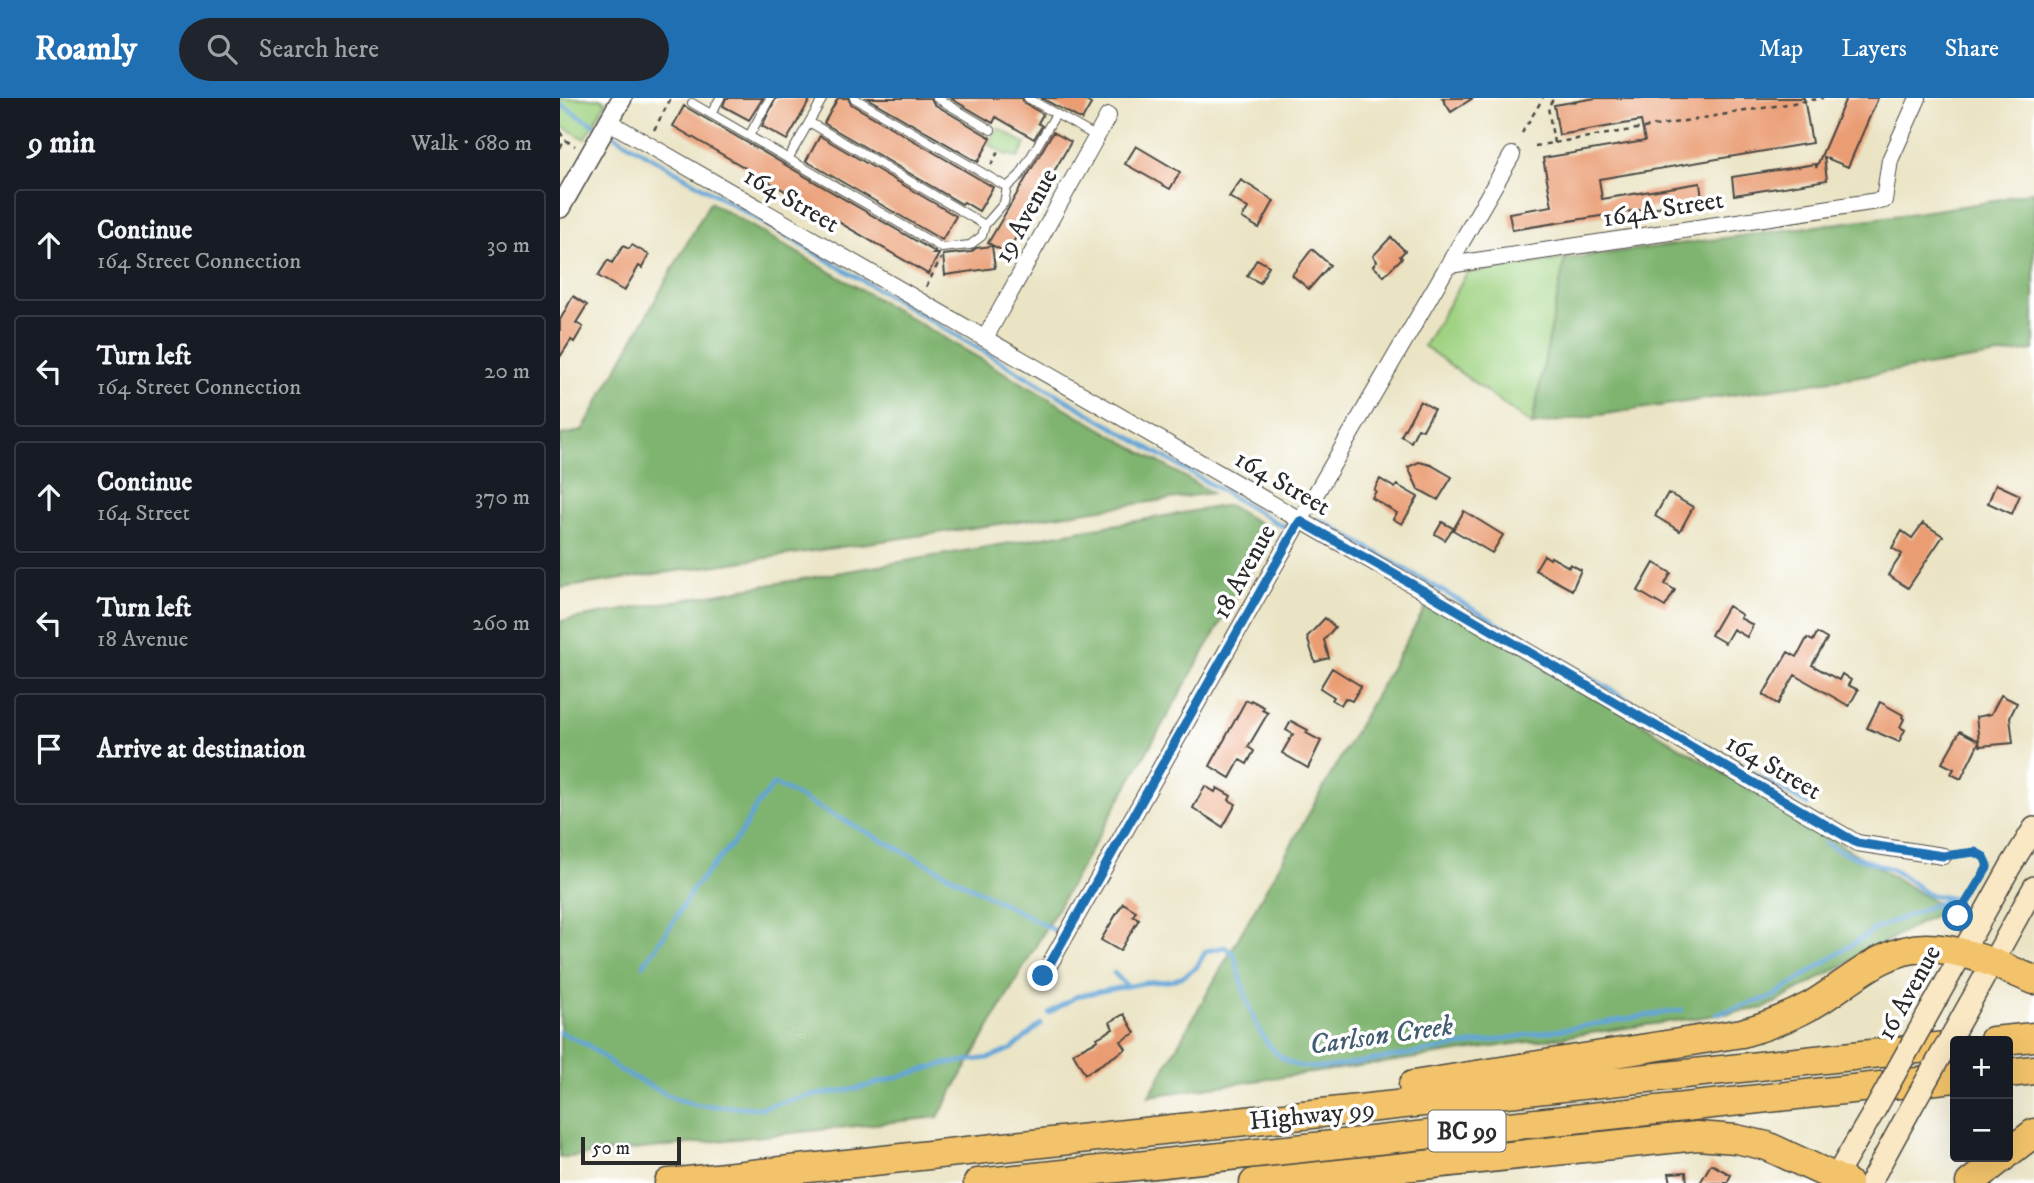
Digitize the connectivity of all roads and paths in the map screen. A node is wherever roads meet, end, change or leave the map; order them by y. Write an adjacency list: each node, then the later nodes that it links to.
1 (622, 98): 17 (street)
2 (671, 98): 19 (path)
3 (720, 98): 14 (lane)
4 (770, 98): 23 (lane)
5 (823, 98): 18 (lane)
6 (854, 98): 33 (lane)
7 (937, 98): 20 (lane)
8 (1028, 98): 15 (lane)
9 (1543, 98): 22 (path)
10 (1554, 98): 26 (path)
11 (1823, 98): 26 (path)
12 (1918, 98): 38 (street, 164A Street)
13 (692, 103): 14 (lane)
14 (711, 114): 23 (lane)
15 (1056, 114): 24 (lane); 34 (lane)
16 (1108, 116): 24 (street, 19 Avenue)
17 (609, 122): 30 (street); 40 (street, 164 Street)
18 (809, 122): 32 (lane); 36 (lane)
19 (654, 130)
20 (991, 130)
21 (560, 132): 25 (path)
22 (1522, 134)
23 (749, 136): 32 (lane)
24 (1097, 137): 40 (street, 19 Avenue)
25 (565, 140): 28 (path); 30 (path)
26 (1554, 143): 27 (path)
27 (1535, 146)
28 (560, 148)
29 (999, 150): 33 (path)
30 (590, 155): 35 (street)
31 (1512, 155): 38 (street, 18 Avenue)
32 (788, 159): 37 (lane)
33 (986, 174): 34 (lane)
34 (1007, 187): 36 (lane)
35 (560, 208)
36 (985, 225): 37 (lane)
37 (942, 248): 39 (path)
38 (1449, 265): 41 (street, 18 Avenue)
39 (926, 287)
40 (985, 338): 41 (street, 164 Street)
41 (1300, 521): 43 (street, 164 Street); 48 (street, 18 Avenue)
42 (2034, 828): 46 (main road, 16 Avenue)
43 (1943, 856): 45 (path)
44 (2034, 887): 47 (main road)
45 (1961, 923)
46 (1962, 952): 47 (highway); 57 (highway); 60 (main road, 16 Avenue, bridge)
47 (1992, 963): 49 (highway); 64 (main road, bridge)
48 (1043, 976)
49 (2034, 980)
50 (2034, 1037): 51 (highway)
51 (2013, 1039)
52 (1950, 1046): 57 (highway, Highway 99 / BC 99)
53 (2034, 1070): 54 (highway)
54 (2013, 1072)
55 (1950, 1079): 62 (highway, Highway 99 / BC 99)
56 (2034, 1133): 58 (highway)
57 (1050, 1142): 61 (highway, Highway 99 / BC 99)
58 (2013, 1149)
59 (1997, 1162): 65 (highway)
60 (1838, 1181): 63 (highway)
61 (669, 1183)
62 (978, 1183)
63 (1254, 1183)
64 (1870, 1183)
65 (1970, 1183)

